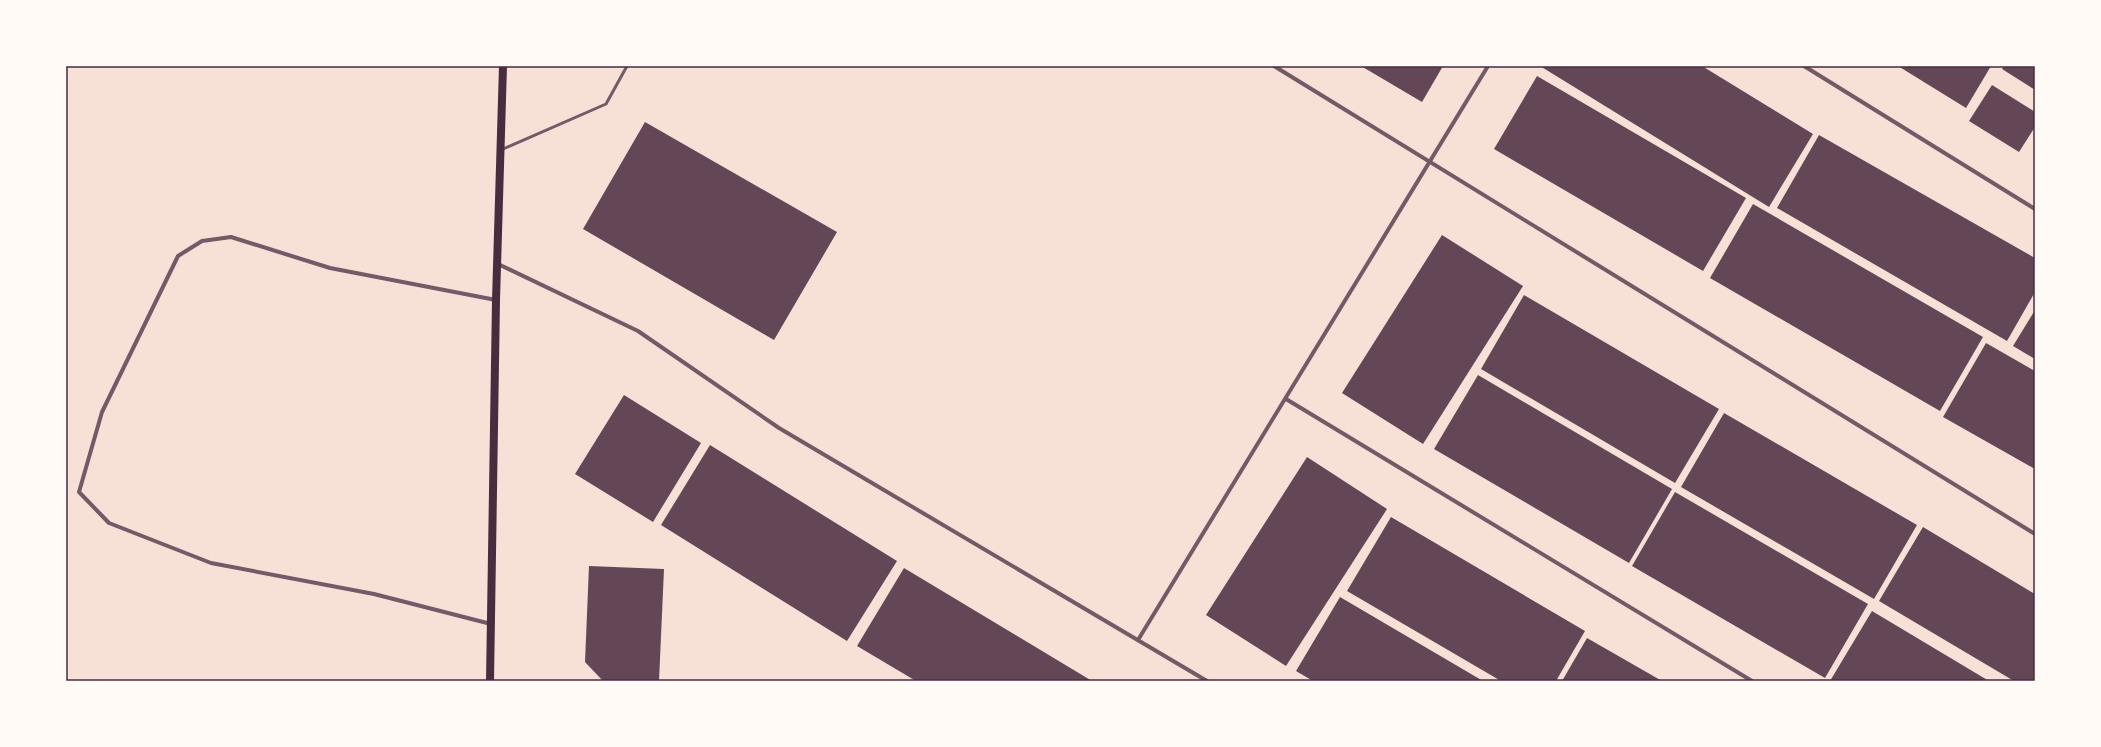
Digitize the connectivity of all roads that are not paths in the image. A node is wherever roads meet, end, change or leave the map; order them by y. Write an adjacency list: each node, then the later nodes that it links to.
1 (503, 66): 8 (main road)
2 (627, 66): 8 (lane)
3 (1274, 66): 9 (street)
4 (1488, 66): 9 (street)
5 (1804, 66): 7 (street)
6 (1815, 66): 7 (street)
7 (1812, 71): 10 (street)
8 (501, 150): 11 (main road)
9 (1430, 162): 13 (street); 14 (street)
10 (2035, 209)
11 (498, 264): 12 (main road); 16 (street)
12 (496, 300): 15 (main road); 15 (street)
13 (1286, 399): 16 (street); 19 (street)
14 (2035, 534)
15 (491, 624): 17 (main road)
16 (1138, 640): 18 (street)
17 (490, 681)
18 (1207, 681)
19 (1752, 681)

